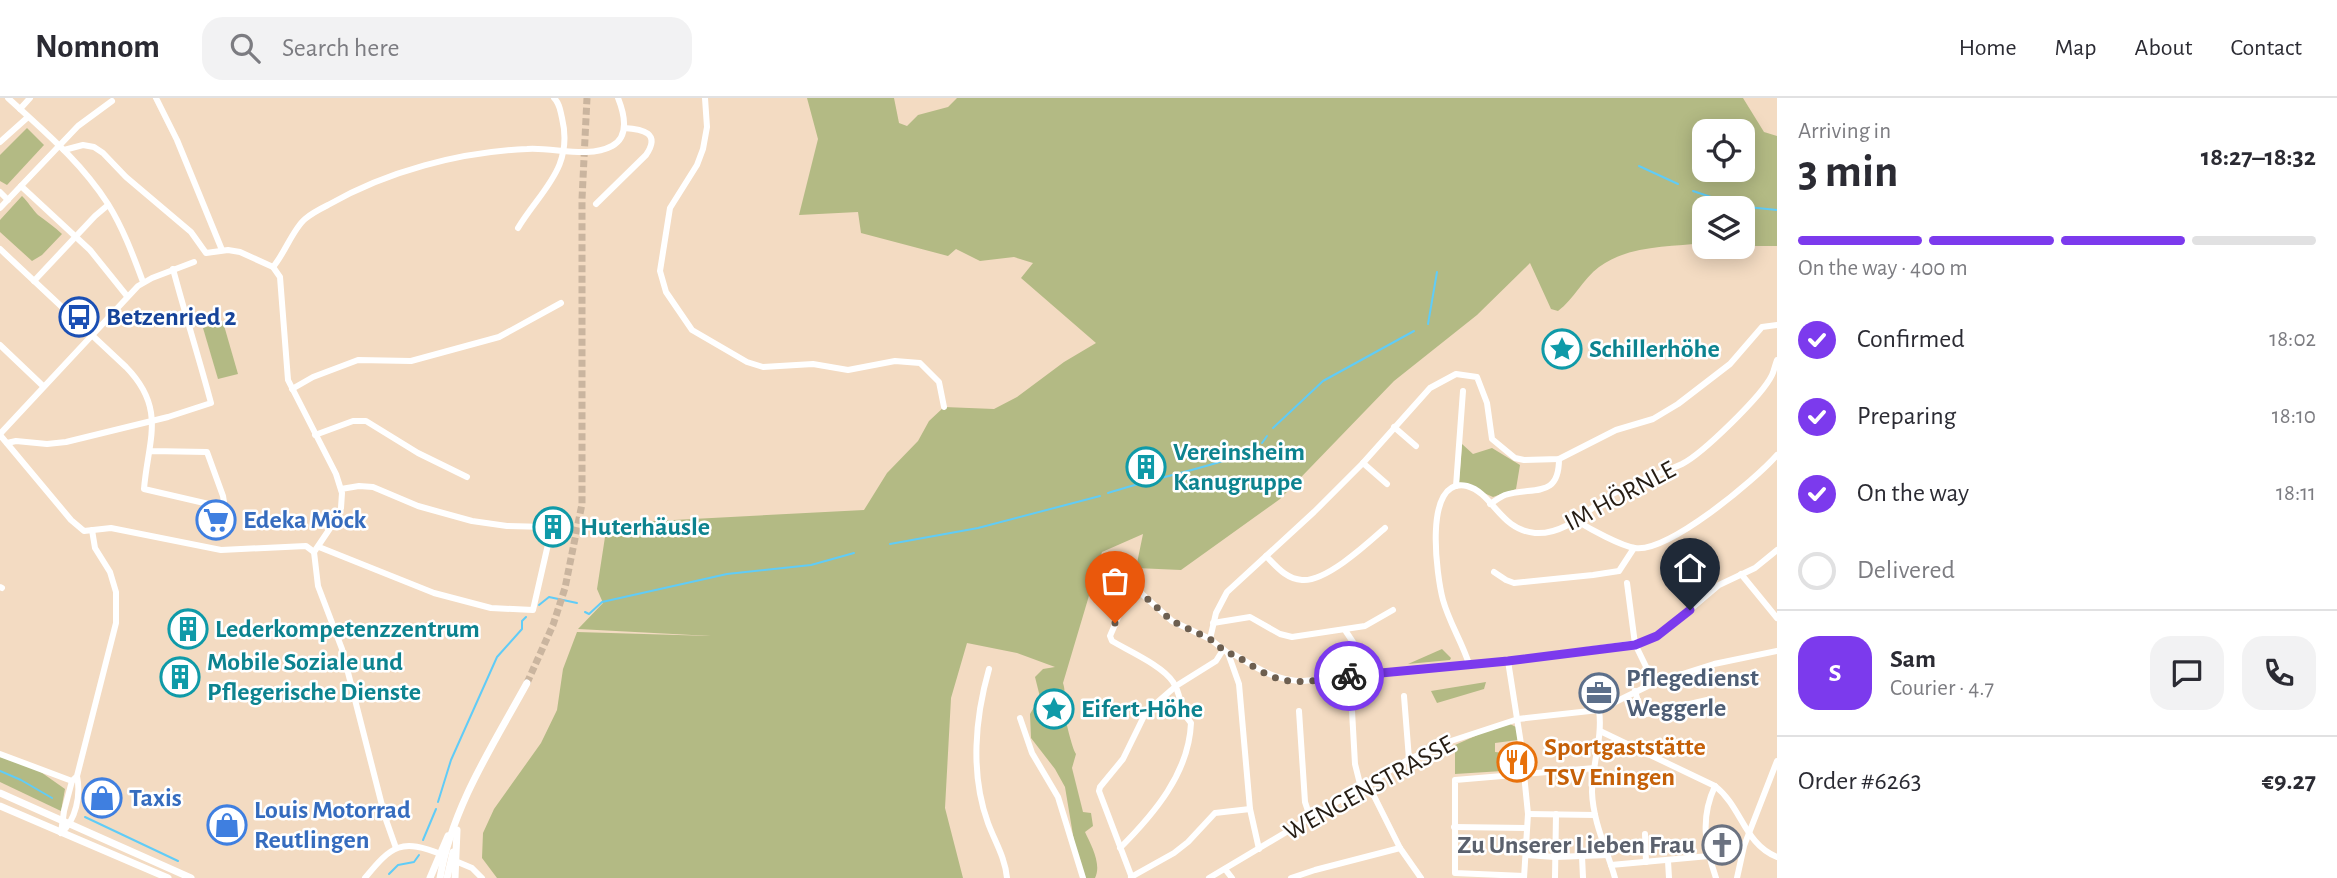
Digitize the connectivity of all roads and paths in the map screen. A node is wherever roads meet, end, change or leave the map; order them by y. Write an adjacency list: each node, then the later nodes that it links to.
1 (8, 98): 8 (street)
2 (30, 98): 8 (street)
3 (156, 98): 23 (street)
4 (554, 98): 13 (street)
5 (618, 98): 10 (street)
6 (705, 98): 40 (street)
7 (112, 102): 12 (street)
8 (20, 109): 9 (street)
9 (28, 117): 11 (street); 12 (street)
10 (624, 128): 13 (street); 17 (street)
11 (0, 142)
12 (62, 148): 14 (street); 18 (street); 23 (street)
13 (564, 150): 20 (street); 25 (street)
14 (21, 186): 16 (street); 21 (street)
15 (0, 192): 16 (street)
16 (8, 200): 19 (street)
17 (596, 204)
18 (108, 205): 21 (street); 28 (street)
19 (0, 208)
20 (518, 228)
21 (75, 236): 27 (street); 29 (street)
22 (0, 250): 27 (street)
23 (222, 250): 25 (street)
24 (194, 262): 26 (street)
25 (273, 267): 38 (street)
26 (173, 269): 28 (street); 41 (street)
27 (34, 281): 34 (street)
28 (143, 282): 29 (street)
29 (127, 296): 34 (street)
30 (561, 303): 31 (street)
31 (539, 314): 32 (street); 38 (street)
32 (544, 323)
33 (1777, 325): 50 (street)
34 (91, 335): 37 (street); 41 (street)
35 (0, 345): 37 (street)
36 (1777, 360): 58 (street, IM HÖRNLE)
37 (43, 386): 43 (street)
38 (292, 389): 44 (street)
39 (1463, 391): 55 (street)
40 (944, 407)
41 (153, 420): 45 (street); 47 (street)
42 (1394, 427): 46 (street); 50 (street); 51 (street)
43 (0, 434): 45 (street)
44 (315, 435): 52 (street); 56 (street)
45 (6, 443): 60 (street)
46 (1416, 446)
47 (150, 451): 47 (street)
48 (1777, 455): 61 (street)
49 (446, 456): 52 (street)
50 (1559, 459): 57 (street)
51 (1363, 463): 54 (street); 64 (street)
52 (441, 465): 53 (street)
53 (467, 477)
54 (1387, 484)
55 (1456, 486): 57 (street, IM HÖRNLE); 77 (street)
56 (341, 489): 62 (street); 62 (street)
57 (1490, 504): 58 (street, IM HÖRNLE)
58 (1577, 521): 61 (street)
59 (1385, 528): 64 (street)
60 (92, 530): 62 (street); 97 (street)
61 (1634, 548): 65 (street)
62 (316, 550): 117 (street)
63 (1777, 550): 66 (street)
64 (1266, 556): 70 (street)
65 (1494, 572)
66 (1741, 574): 69 (street); 73 (street)
67 (1627, 583): 73 (street)
68 (1393, 610): 71 (street)
69 (1777, 618)
70 (1213, 622): 71 (street); 72 (street)
71 (1345, 630): 79 (street)
72 (1210, 639): 74 (street); 82 (street)
73 (1635, 645): 76 (street); 81 (street)
74 (1225, 651): 79 (street); 82 (street); 103 (street)
75 (1777, 651): 81 (street, WENGENSTRASSE)
76 (1508, 661): 77 (street); 90 (street)
77 (1469, 664): 79 (street)
78 (989, 669): 141 (street)
79 (1374, 674)
80 (527, 683): 107 (main road)
81 (1654, 683): 83 (street, WENGENSTRASSE)
82 (1176, 686): 118 (street); 118 (street)
83 (1635, 691): 85 (street); 86 (street, WENGENSTRASSE)
84 (1404, 696): 93 (street)
85 (1707, 700)
86 (1599, 710): 90 (street, WENGENSTRASSE); 91 (street)
87 (1299, 711): 108 (street)
88 (1352, 711): 100 (street)
89 (1020, 718): 142 (street)
90 (1518, 719): 93 (street, WENGENSTRASSE); 96 (street)
91 (1600, 731): 95 (street); 99 (street)
92 (0, 754): 97 (street)
93 (1409, 759): 98 (street, WENGENSTRASSE)
94 (1777, 761): 113 (street)
95 (1595, 768): 96 (street); 106 (street)
96 (1525, 773): 104 (street); 111 (street)
97 (74, 778): 109 (street); 110 (street)
98 (1368, 784): 100 (street, WENGENSTRASSE); 119 (street)
99 (1715, 786): 113 (street); 124 (street)
100 (1361, 788): 108 (street, WENGENSTRASSE)
101 (0, 793): 109 (main road)
102 (0, 806): 114 (main road)
103 (1250, 808): 120 (street); 131 (street)
104 (1528, 814): 105 (street); 112 (street)
105 (1556, 814): 106 (street); 125 (street)
106 (1595, 815): 122 (street)
107 (459, 817): 116 (main road); 136 (main road); 137 (main road)
108 (1310, 817): 120 (street, WENGENSTRASSE)
109 (62, 821): 110 (main road); 114 (street)
110 (70, 825): 114 (street); 134 (main road)
111 (1454, 827): 112 (street); 132 (street)
112 (1527, 828): 121 (street)
113 (1749, 832): 126 (street); 152 (street)
114 (61, 833): 133 (main road)
115 (1645, 834): 128 (street)
116 (456, 841): 138 (main road); 139 (main road)
117 (396, 848): 135 (street); 140 (street)
118 (1120, 848): 131 (street)
119 (1400, 848): 145 (street); 146 (street)
120 (1259, 849): 130 (street, WENGENSTRASSE)
121 (1526, 855): 125 (street); 132 (street)
122 (1608, 855): 123 (street); 129 (street)
123 (1582, 856): 125 (street); 148 (street)
124 (1709, 856): 127 (street); 151 (street)
125 (1555, 857): 147 (street)
126 (1777, 857)
127 (1668, 861): 128 (street); 150 (street)
128 (1646, 862): 129 (street)
129 (1611, 864): 149 (street)
130 (1225, 869): 143 (street, WENGENSTRASSE); 144 (street)
131 (1132, 877)
132 (1524, 877)
133 (168, 878)
134 (191, 878)
135 (365, 878)
136 (430, 878)
137 (440, 878)
138 (447, 878)
139 (455, 878)
140 (482, 878)
141 (1007, 878)
142 (1083, 878)
143 (1209, 878)
144 (1232, 878)
145 (1291, 878)
146 (1420, 878)
147 (1555, 878)
148 (1583, 878)
149 (1615, 878)
150 (1668, 878)
151 (1716, 878)
152 (1737, 878)

